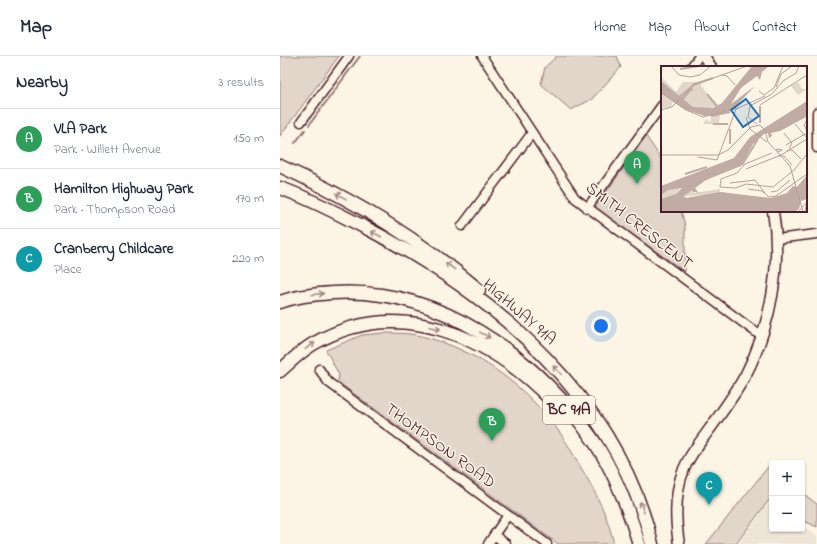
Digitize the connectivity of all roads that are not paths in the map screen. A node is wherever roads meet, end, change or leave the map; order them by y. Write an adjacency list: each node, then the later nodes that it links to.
1 (349, 56): 9 (street)
2 (482, 56): 10 (street, SMITH CRESCENT)
3 (699, 56): 5 (street)
4 (704, 56): 6 (main road)
5 (692, 66)
6 (710, 66)
7 (661, 106): 14 (street)
8 (817, 112): 11 (street)
9 (301, 122)
10 (532, 132): 14 (street, SMITH CRESCENT); 16 (street)
11 (817, 148)
12 (280, 166): 21 (highway, one-way to 12)
13 (280, 188): 21 (highway, HIGHWAY 91A / BC 91A, one-way to 13)
14 (587, 208): 20 (street, SMITH CRESCENT)
15 (773, 212): 18 (main road)
16 (462, 226)
17 (817, 234): 18 (street)
18 (776, 239): 20 (main road)
19 (280, 302): 29 (highway, HIGHWAY 91A / BC 91A, one-way to 29)
20 (762, 336): 31 (main road)
21 (528, 341): 30 (highway, HIGHWAY 91A / BC 91A, one-way to 21)
22 (319, 369): 24 (street, THOMPSON ROAD)
23 (280, 371): 29 (highway, one-way to 29)
24 (508, 515): 25 (street); 28 (street, THOMPSON ROAD)
25 (494, 535): 26 (street); 27 (street)
26 (488, 544)
27 (506, 544)
28 (547, 544)
29 (639, 544)
30 (652, 544)
31 (679, 544)

